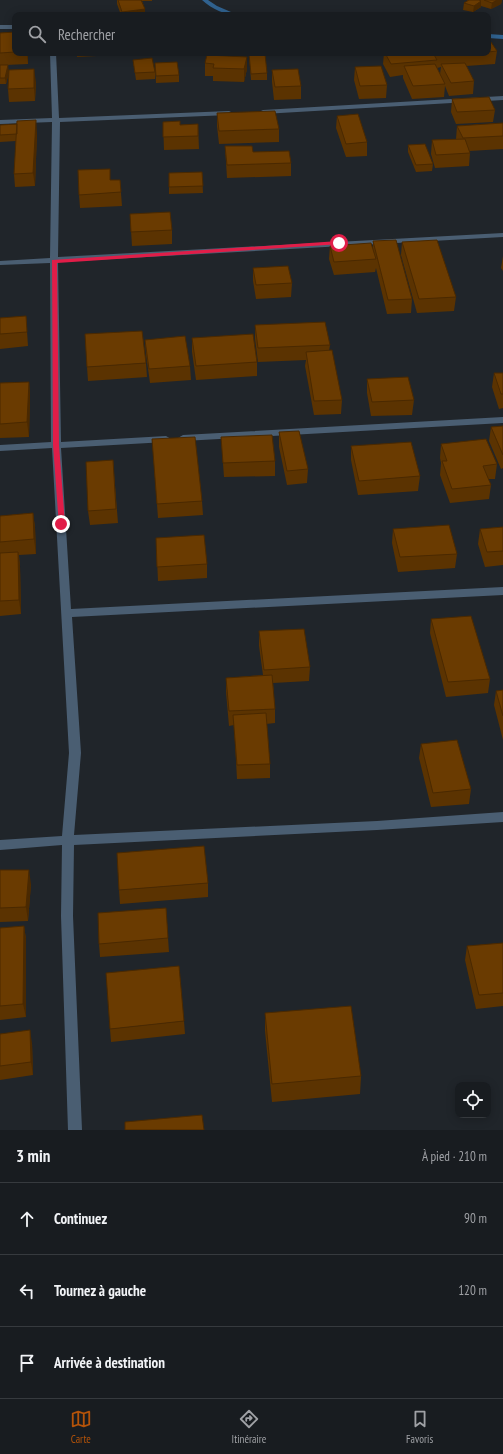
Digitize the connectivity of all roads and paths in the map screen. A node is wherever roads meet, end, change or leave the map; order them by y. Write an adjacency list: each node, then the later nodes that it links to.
1 (0, 27): 2 (street)
2 (12, 27)
3 (54, 56): 7 (street)
4 (503, 98): 5 (street)
5 (254, 112)
6 (238, 113): 7 (street)
7 (56, 120): 8 (street); 10 (street)
8 (0, 122)
9 (503, 235): 10 (street)
10 (54, 261): 11 (street); 13 (street)
11 (0, 263)
12 (503, 420): 13 (street)
13 (56, 445): 14 (street); 16 (street)
14 (0, 448)
15 (503, 591): 16 (street)
16 (68, 613): 18 (street)
17 (503, 817): 18 (street)
18 (68, 839): 19 (street); 20 (street)
19 (0, 845)
20 (75, 1130)

